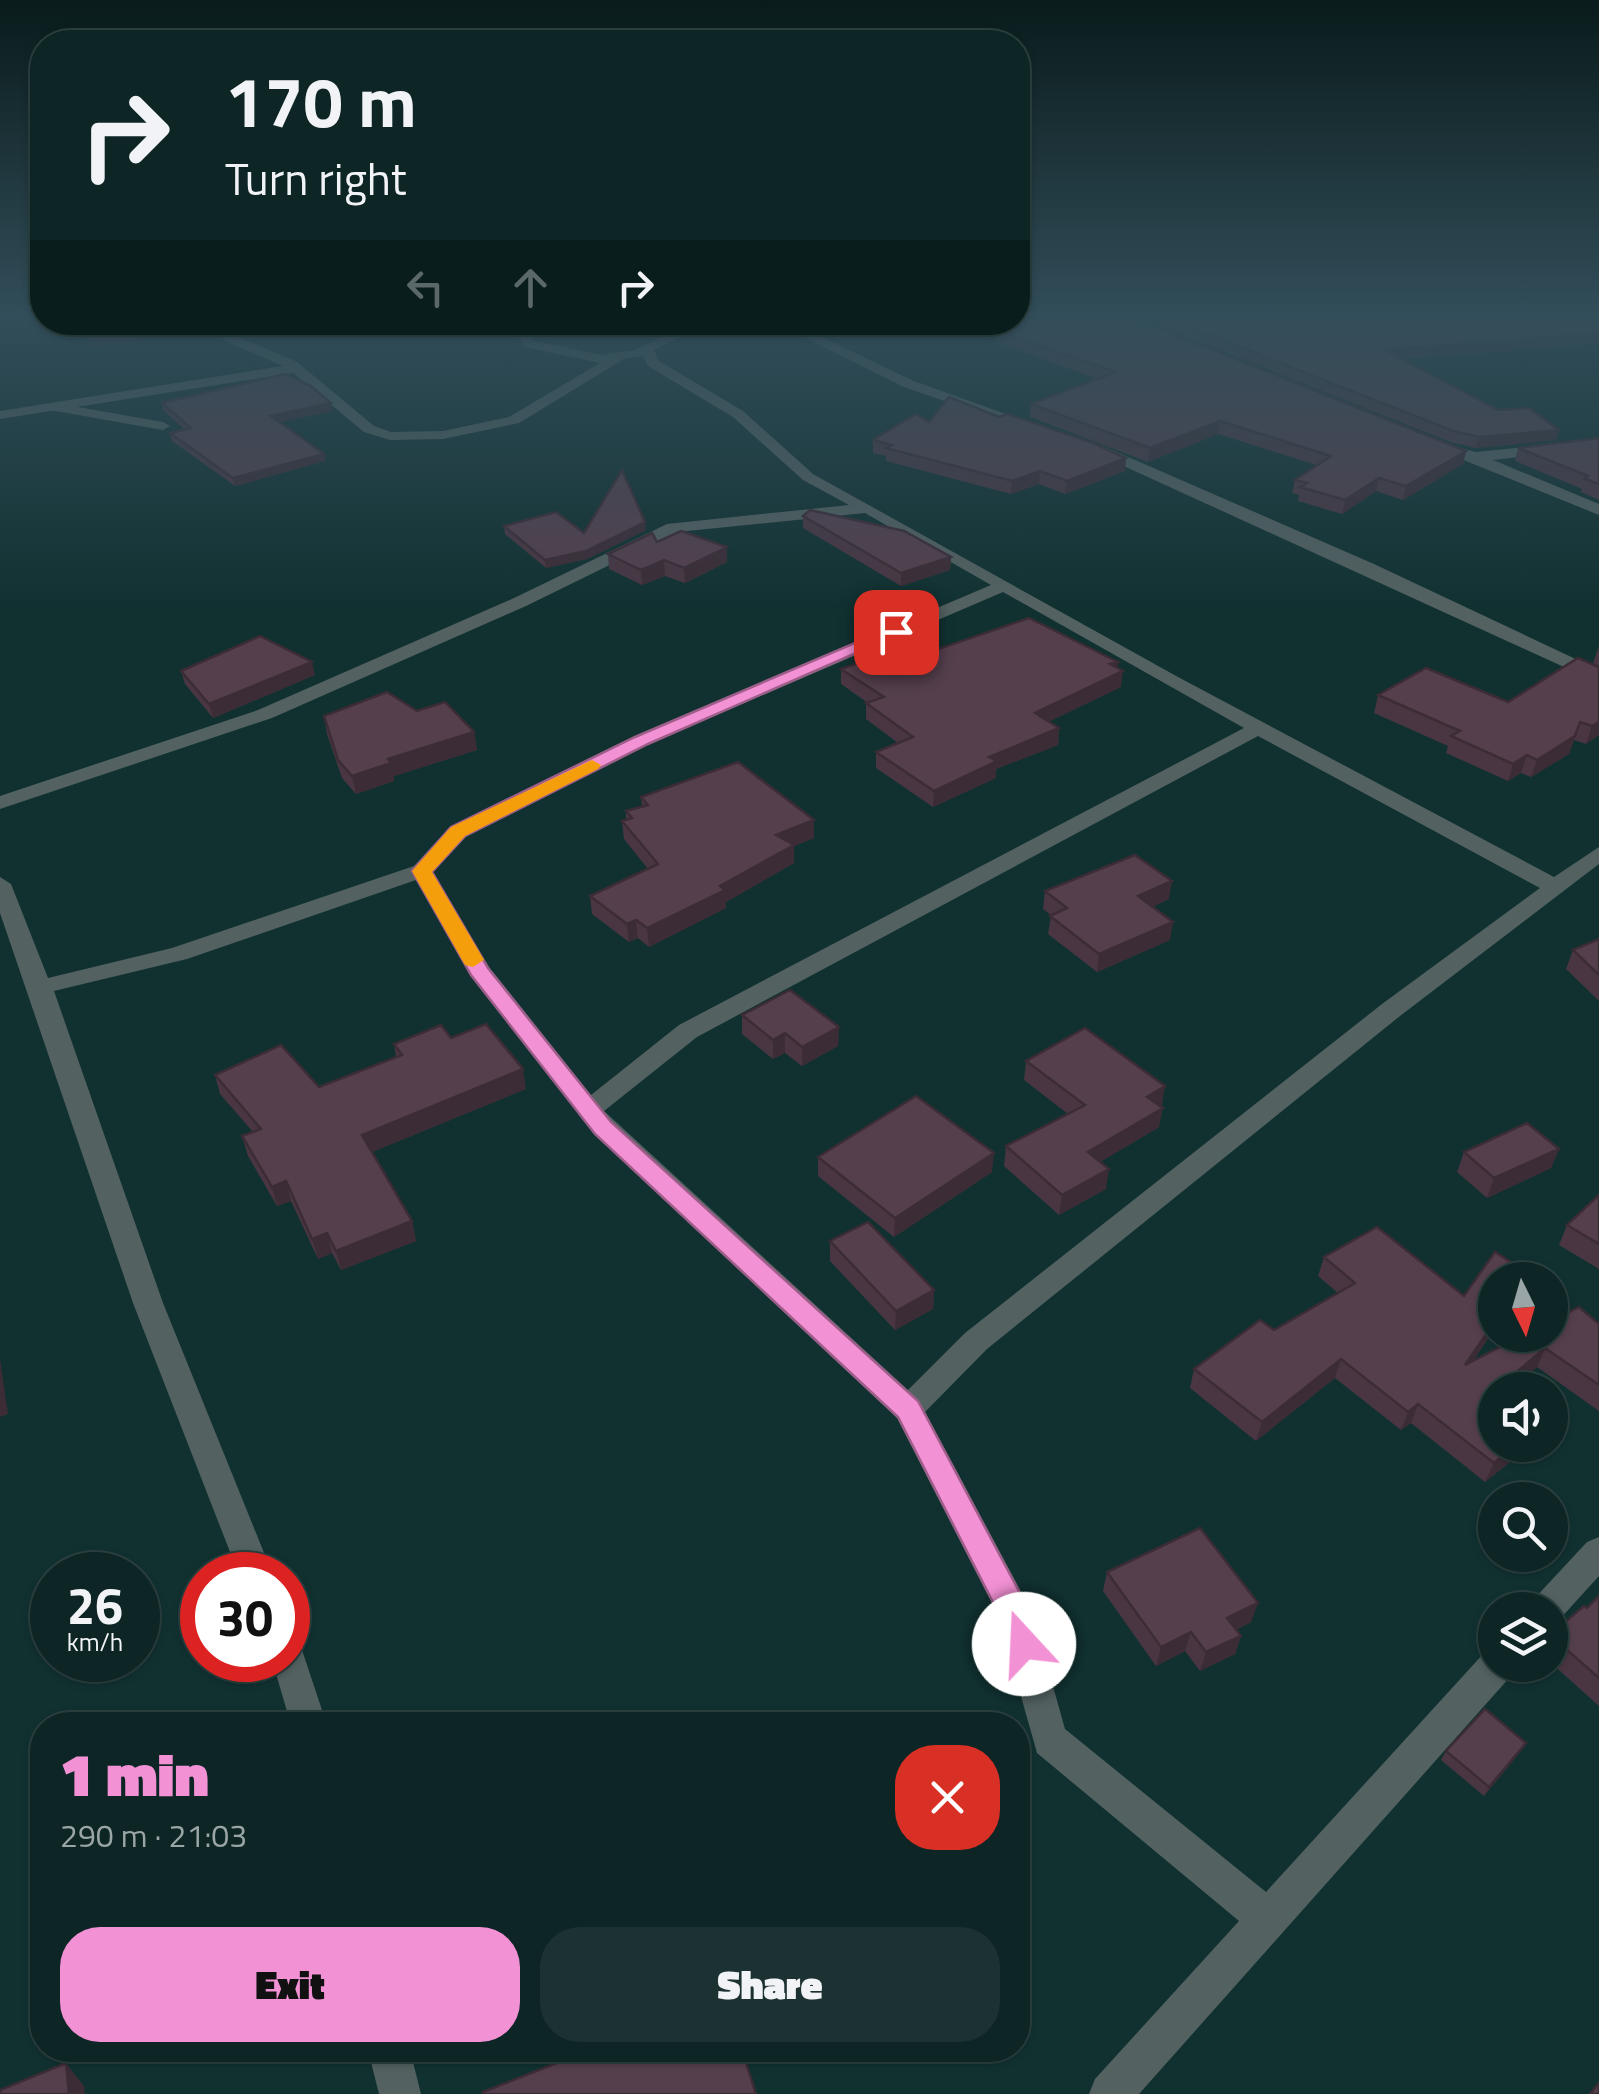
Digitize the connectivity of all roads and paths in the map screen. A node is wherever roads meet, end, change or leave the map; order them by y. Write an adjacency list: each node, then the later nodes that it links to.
1 (86, 412): 6 (street)
2 (347, 412): 3 (street)
3 (528, 412)
4 (734, 412): 12 (street)
5 (989, 412): 7 (street)
6 (163, 426)
7 (1046, 431)
8 (1425, 442): 11 (street)
9 (1081, 443): 15 (street)
10 (1599, 444): 11 (street)
11 (1471, 456): 13 (street)
12 (868, 508): 14 (street); 17 (street)
13 (1599, 510)
14 (1005, 585): 16 (street); 19 (street)
15 (1599, 676)
16 (1258, 728): 21 (street); 23 (street)
17 (0, 803)
18 (1599, 854): 21 (street)
19 (422, 871): 22 (street); 23 (street)
20 (0, 884): 22 (street)
21 (1555, 886): 24 (street)
22 (40, 987): 25 (street)
23 (588, 1110): 24 (street)
24 (908, 1409): 31 (street)
25 (247, 1552)
26 (1599, 1552): 27 (street)
27 (1562, 1592)
28 (296, 1682): 30 (street)
29 (1482, 1682): 31 (street)
30 (305, 1712)
31 (1268, 1918): 34 (street)
32 (392, 2062): 33 (street)
33 (400, 2094)
34 (1110, 2094)

